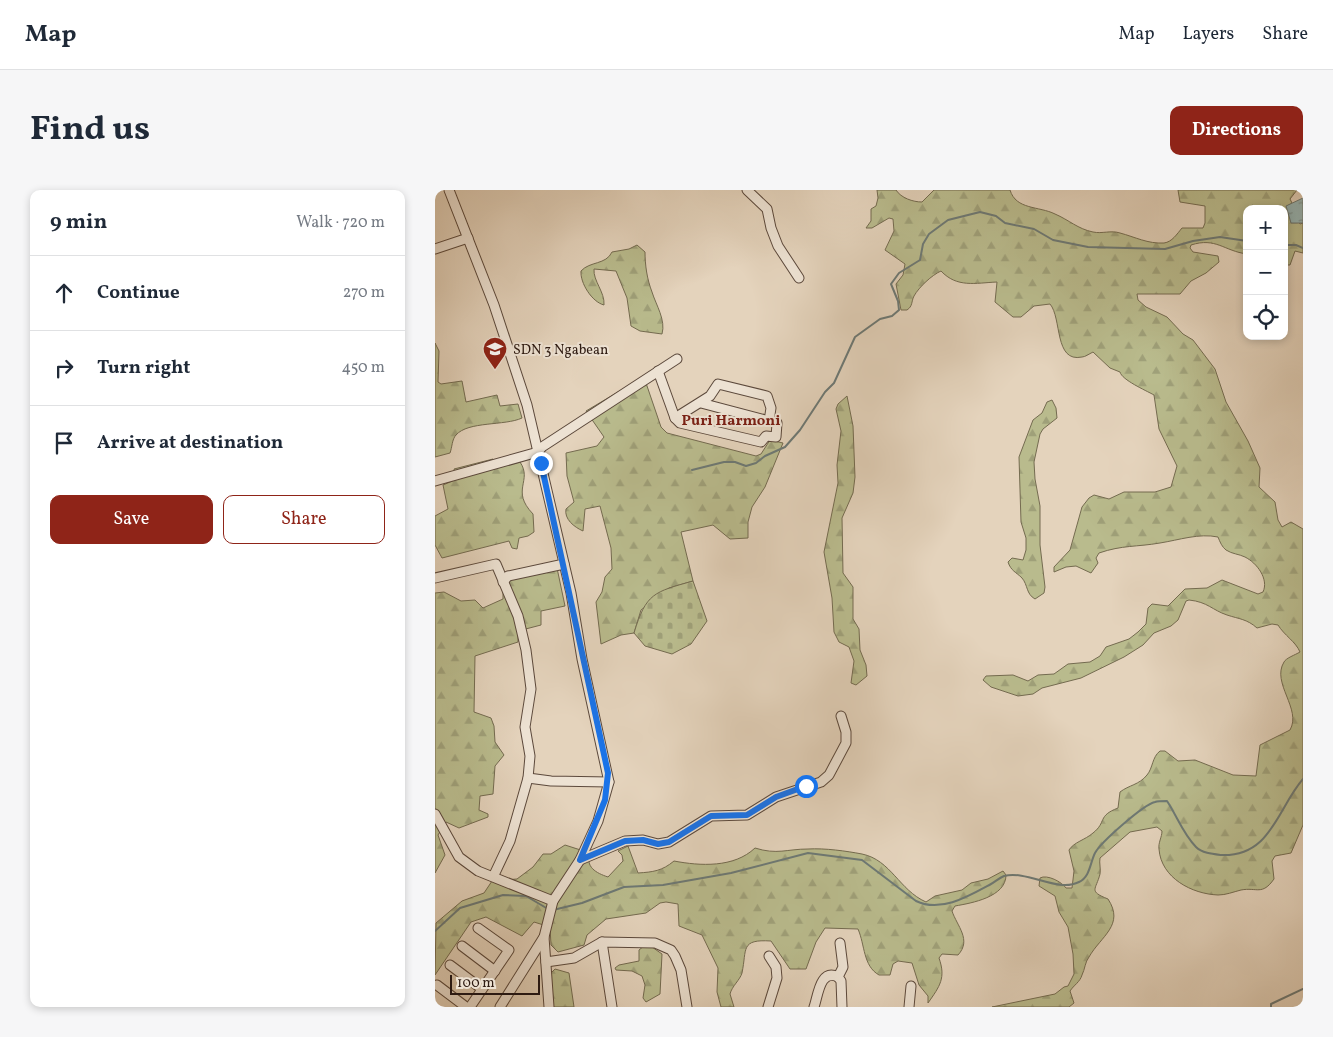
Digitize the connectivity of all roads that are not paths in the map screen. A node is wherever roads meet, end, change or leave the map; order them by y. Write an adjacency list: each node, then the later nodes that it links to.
1 (449, 190): 3 (street)
2 (747, 190): 5 (street)
3 (468, 238): 4 (street); 11 (street)
4 (435, 249)
5 (799, 278)
6 (677, 359): 7 (street)
7 (658, 371): 9 (street); 11 (street)
8 (701, 403): 9 (street); 10 (street); 10 (street)
9 (675, 418): 10 (street)
10 (769, 421)
11 (538, 452): 12 (street); 13 (street)
12 (435, 481)
13 (564, 564): 15 (street); 18 (street)
14 (435, 578): 15 (street)
15 (503, 582): 17 (street)
16 (841, 716): 20 (street)
17 (528, 778): 18 (street); 21 (street)
18 (609, 782): 20 (street)
19 (435, 814): 21 (street)
20 (580, 860): 22 (street)
21 (494, 875): 22 (street)
22 (552, 907): 24 (street)
23 (478, 928): 31 (street)
24 (545, 937): 29 (street); 38 (street)
25 (602, 942): 29 (street); 40 (street); 41 (street)
26 (841, 943): 32 (street)
27 (462, 946): 31 (street)
28 (769, 956): 42 (street)
29 (546, 962): 39 (street)
30 (451, 965): 35 (street)
31 (495, 971): 35 (street)
32 (838, 977): 43 (street); 44 (street)
33 (437, 985): 36 (street)
34 (911, 986): 45 (street)
35 (482, 989): 37 (street)
36 (465, 1007)
37 (470, 1007)
38 (501, 1007)
39 (549, 1007)
40 (612, 1007)
41 (687, 1007)
42 (768, 1007)
43 (814, 1007)
44 (842, 1007)
45 (909, 1007)

